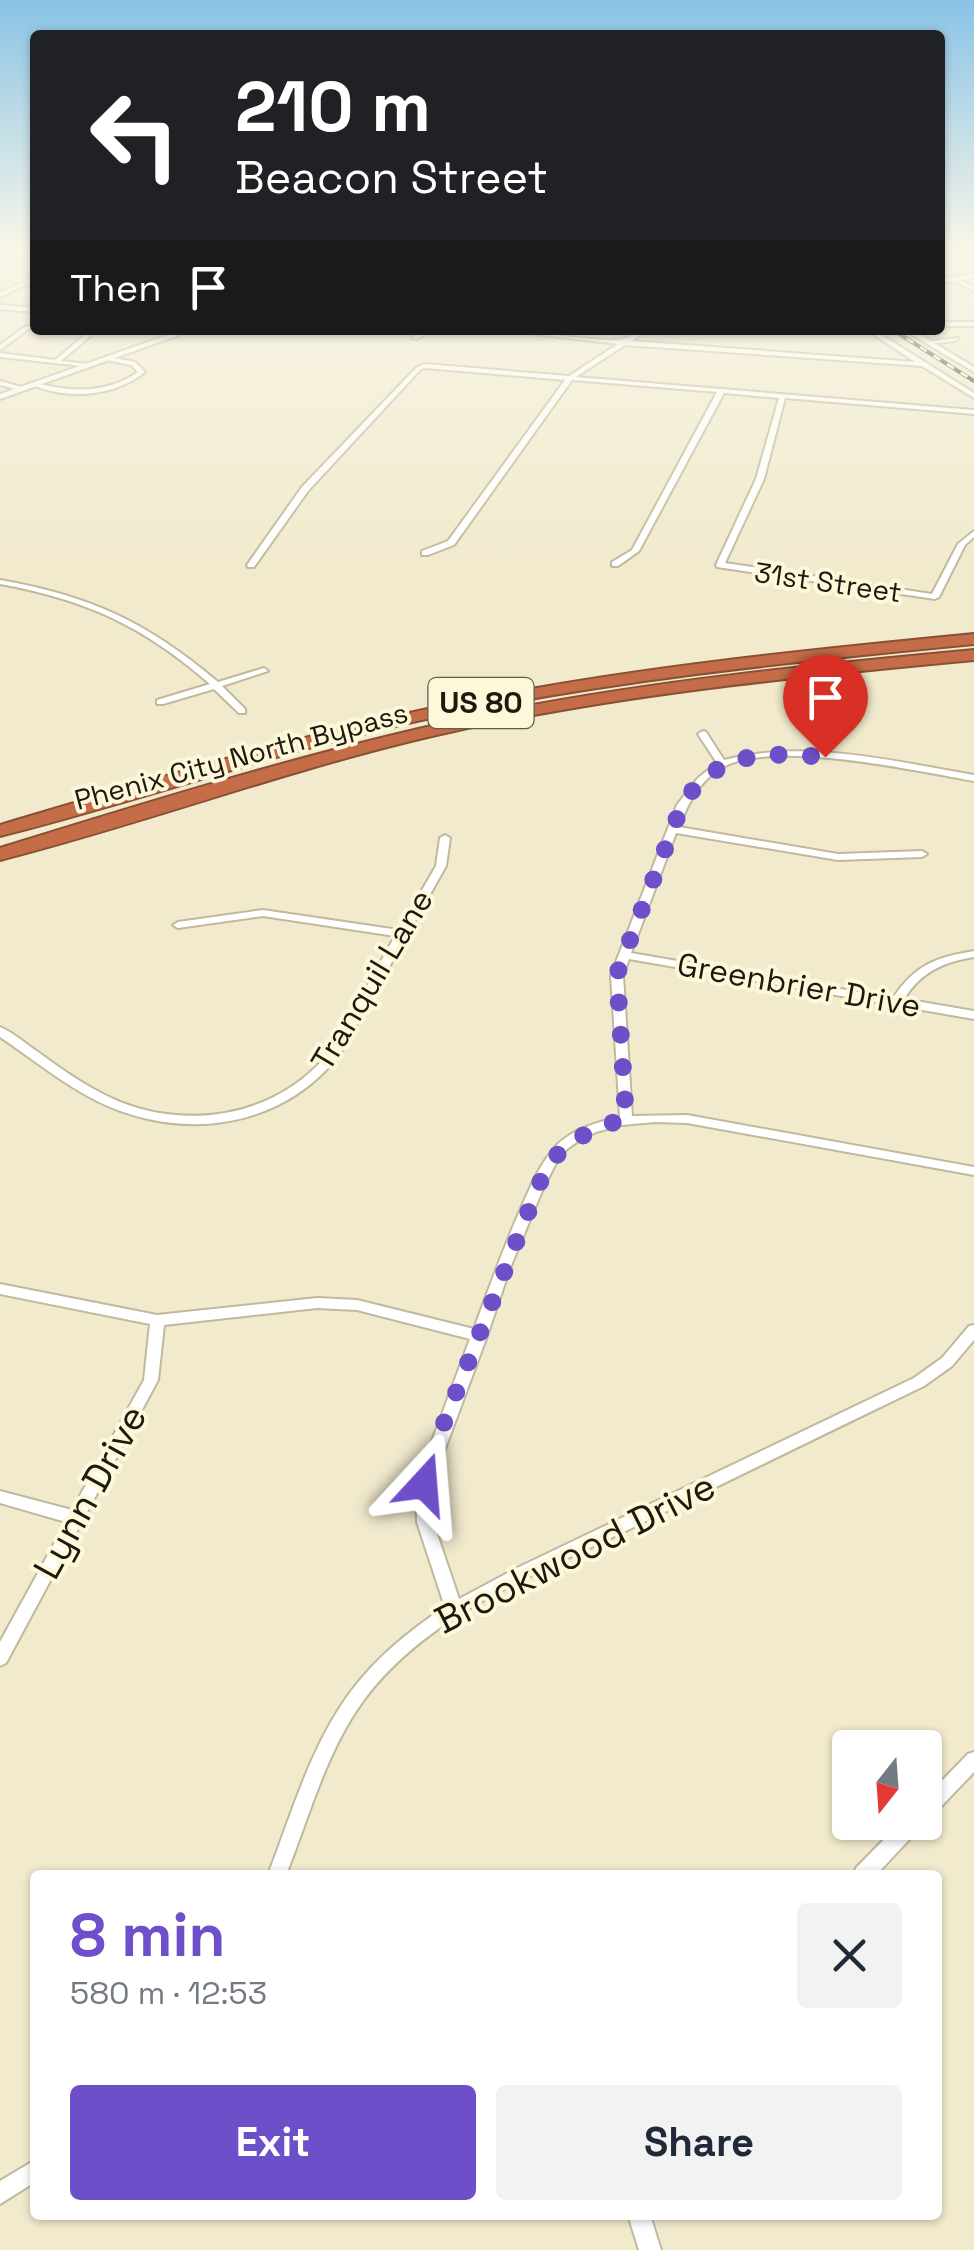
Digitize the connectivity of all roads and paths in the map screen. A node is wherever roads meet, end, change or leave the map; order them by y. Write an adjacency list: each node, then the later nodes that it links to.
1 (34, 357): 9 (street)
2 (62, 357): 9 (street)
3 (115, 357): 8 (street)
4 (606, 357): 13 (street)
5 (820, 357): 10 (street)
6 (912, 357): 10 (street)
7 (953, 357): 12 (street)
8 (109, 359): 11 (street); 15 (street)
9 (57, 361): 11 (street)
10 (923, 364): 19 (street)
11 (89, 366): 15 (street)
12 (974, 370)
13 (570, 378): 17 (street); 23 (street); 25 (street)
14 (0, 383): 16 (street)
15 (35, 385): 16 (street)
16 (23, 389): 20 (street)
17 (722, 390): 18 (street); 24 (street)
18 (783, 395): 21 (street); 22 (street, 31st Street)
19 (974, 396)
20 (0, 398)
21 (974, 412)
22 (974, 533)
23 (425, 553)
24 (615, 564)
25 (251, 565)
26 (0, 582): 30 (street)
27 (974, 639): 37 (highway, Phenix City North Bypass / US 80)
28 (974, 655): 39 (highway, Phenix City North Bypass / US 80)
29 (264, 671): 30 (street)
30 (216, 684): 31 (street); 32 (street)
31 (160, 702)
32 (242, 711)
33 (703, 734): 34 (street)
34 (722, 764): 35 (street); 36 (street)
35 (974, 778)
36 (672, 829): 40 (street); 44 (street)
37 (0, 831)
38 (445, 838): 42 (street, Tranquil Lane)
39 (0, 854)
40 (922, 854)
41 (178, 925): 42 (street)
42 (401, 934): 47 (street, Tranquil Lane)
43 (974, 954): 45 (street)
44 (624, 955): 45 (street, Greenbrier Drive); 48 (street)
45 (896, 1001): 46 (street, Greenbrier Drive)
46 (974, 1015)
47 (0, 1031)
48 (626, 1118): 49 (street); 53 (street)
49 (974, 1170)
50 (0, 1289): 51 (street)
51 (157, 1320): 53 (street); 55 (street, Lynn Drive)
52 (974, 1330): 56 (street, Brookwood Drive)
53 (480, 1336): 56 (street)
54 (0, 1497): 55 (street)
55 (76, 1518): 57 (street, Lynn Drive)
56 (454, 1610): 61 (street, Brookwood Drive)
57 (0, 1658)
58 (974, 1760): 59 (street)
59 (942, 1793)
60 (896, 1840): 62 (street)
61 (279, 1870)
62 (867, 1870)
63 (30, 2173): 64 (street)
64 (0, 2193)
65 (641, 2220): 66 (street)
66 (650, 2250)

